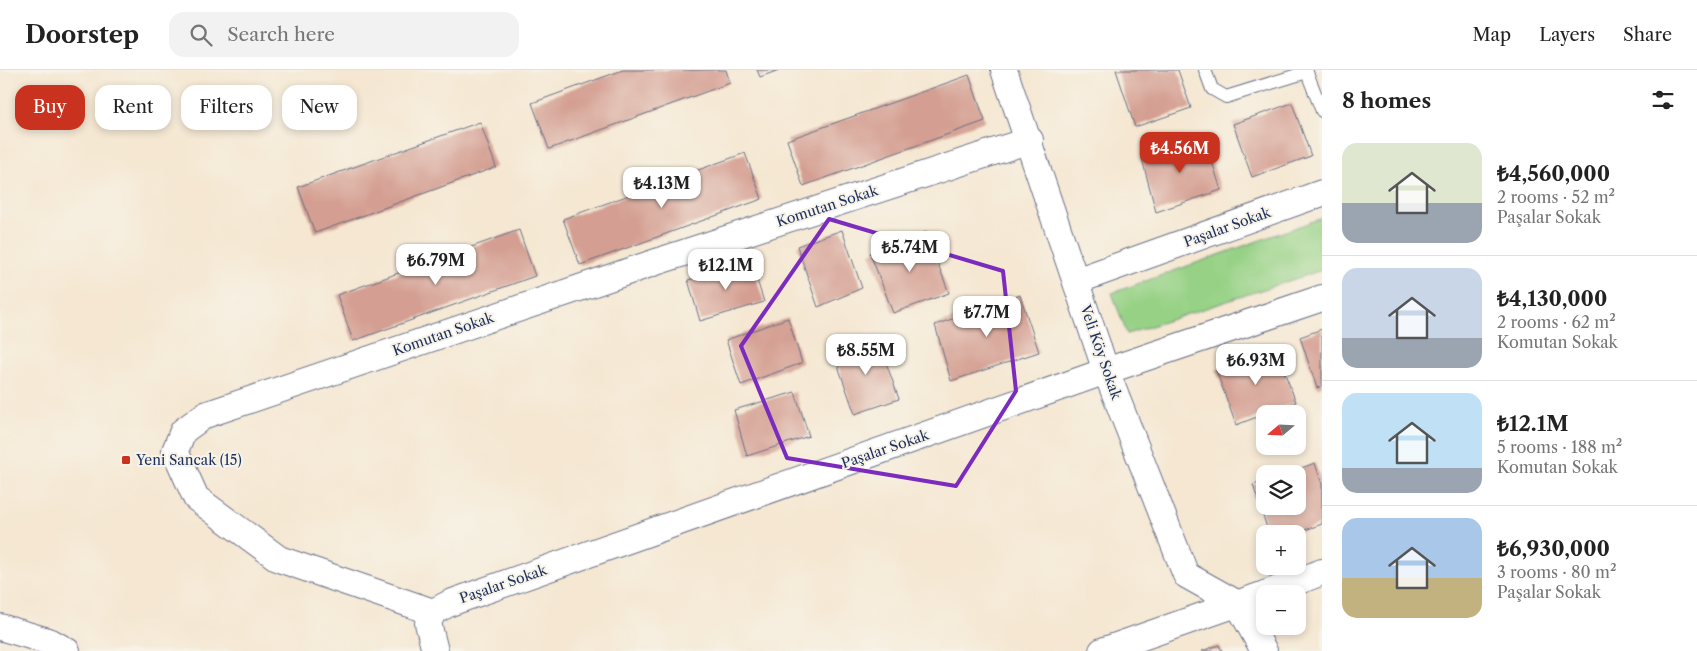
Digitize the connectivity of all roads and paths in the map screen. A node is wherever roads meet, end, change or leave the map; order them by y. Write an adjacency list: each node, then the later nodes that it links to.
1 (1004, 70): 5 (street, Veli Köy Sokak)
2 (1206, 70): 3 (lane)
3 (1306, 71): 4 (lane)
4 (1322, 111)
5 (1030, 140): 7 (street, Veli Köy Sokak); 14 (street, Komutan Sokak)
6 (1322, 193): 7 (street, Paşalar Sokak)
7 (1076, 280): 9 (street, Veli Köy Sokak)
8 (1322, 298): 9 (street, Paşalar Sokak)
9 (1106, 371): 13 (street, Veli Köy Sokak); 14 (street, Paşalar Sokak)
10 (1322, 572): 11 (street)
11 (1288, 585)
12 (1256, 597): 13 (street)
13 (1238, 604): 18 (street); 19 (street)
14 (441, 607): 17 (street)
15 (0, 627): 16 (street)
16 (68, 651)
17 (435, 651)
18 (1102, 651)
19 (1264, 651)

